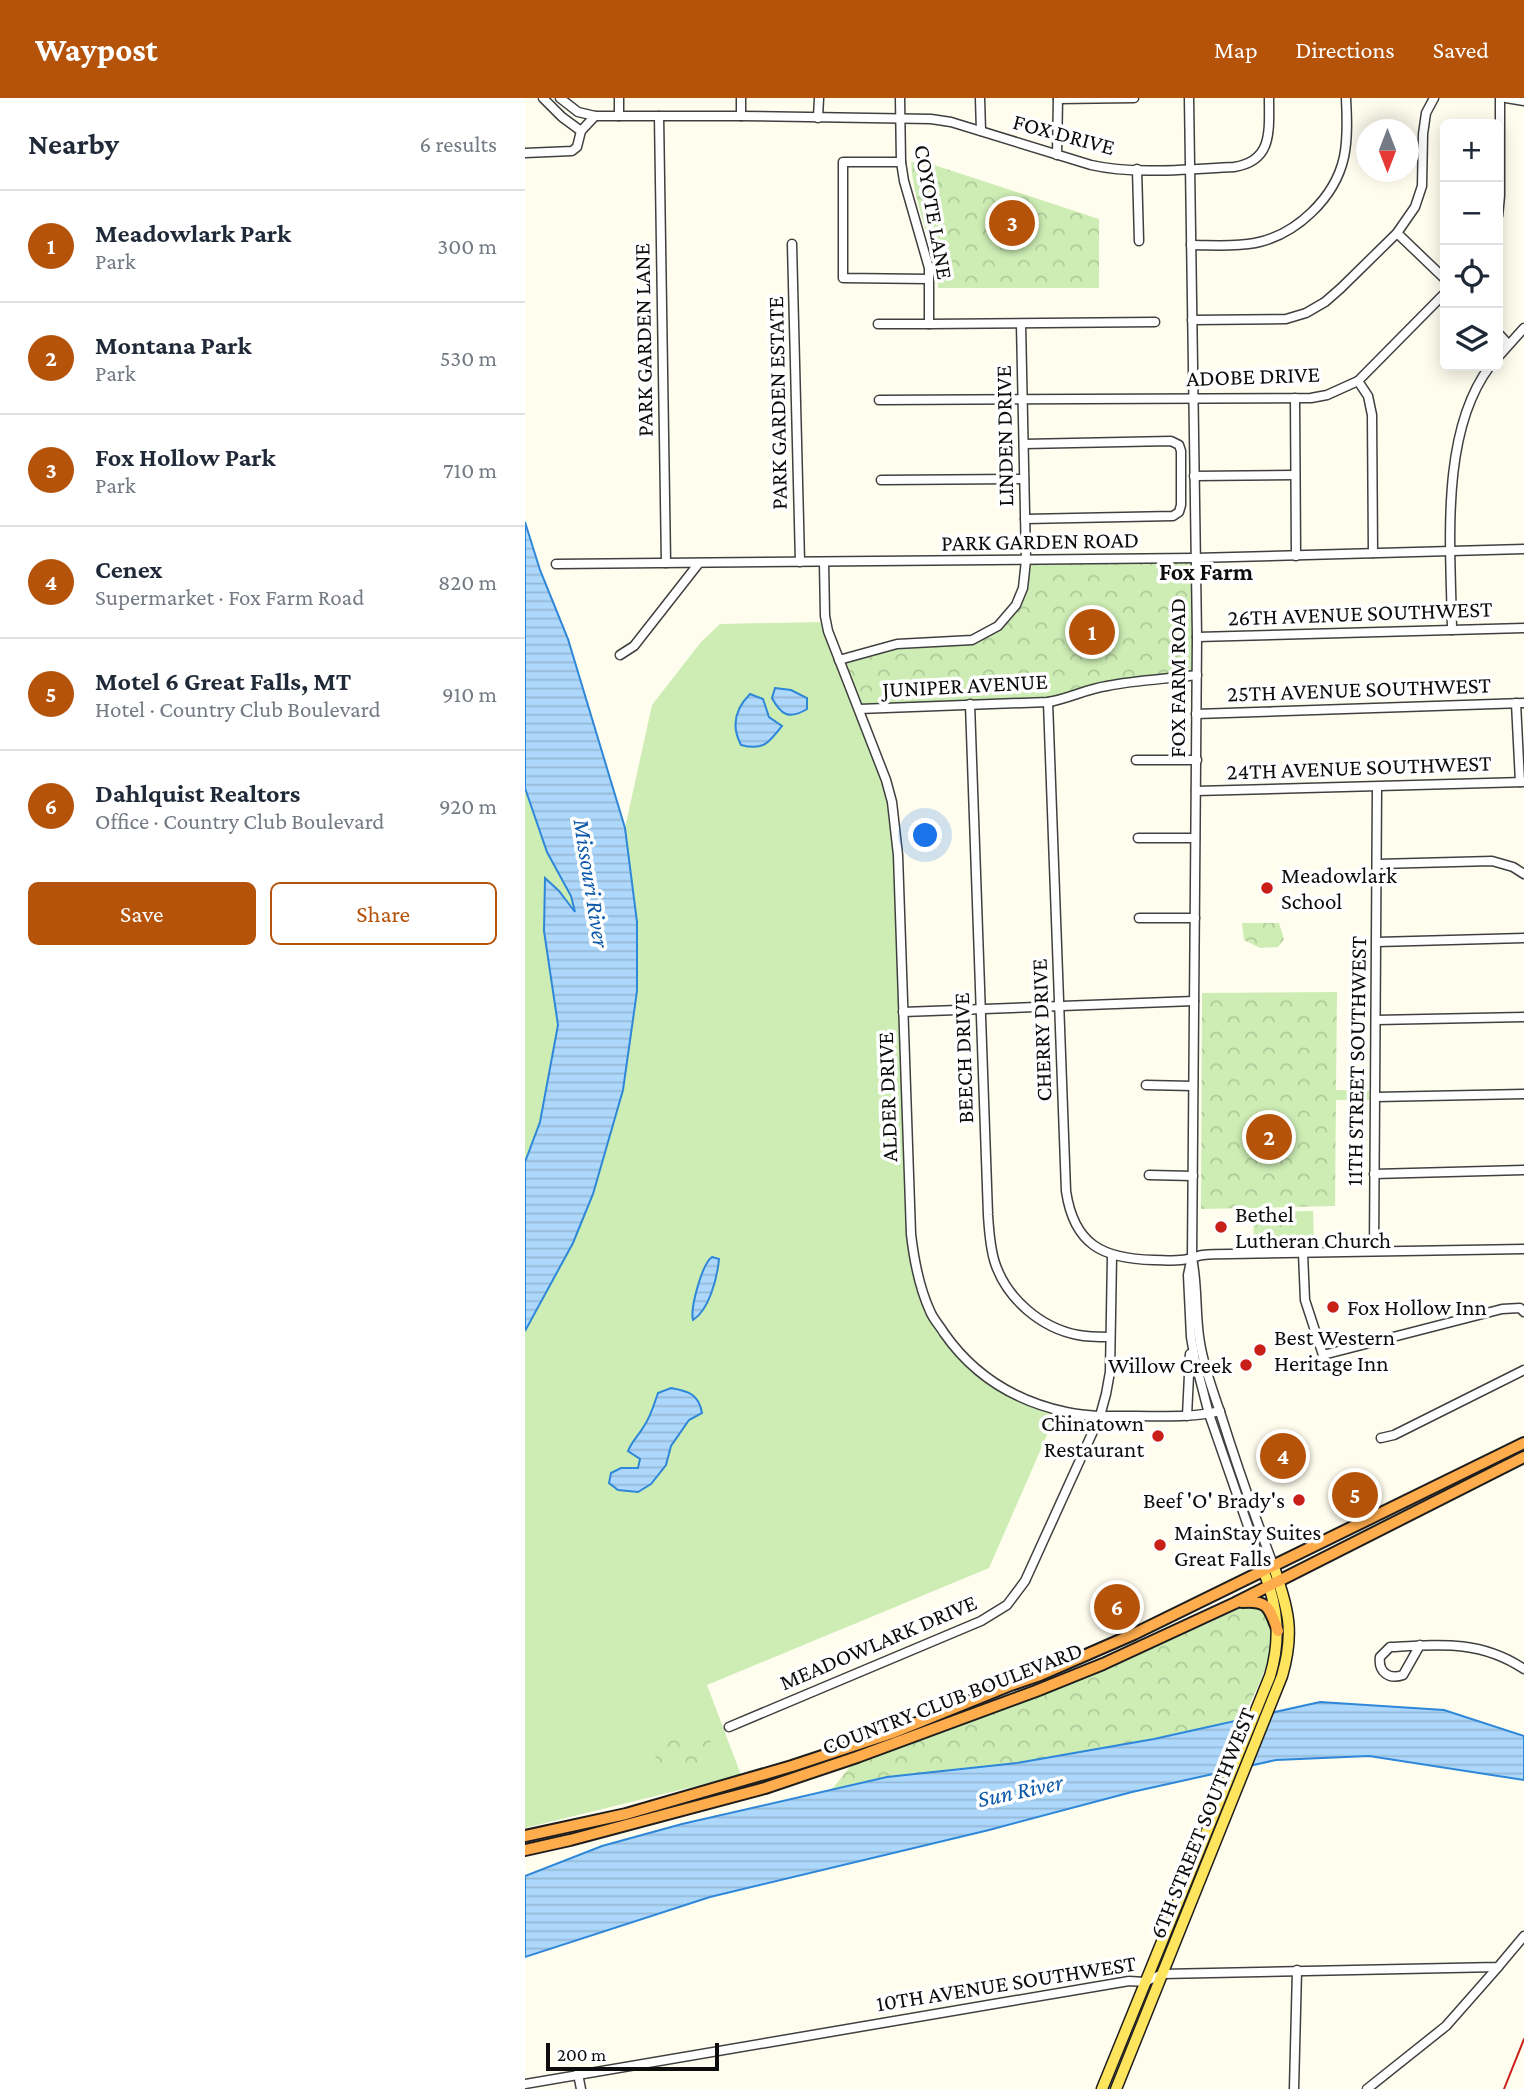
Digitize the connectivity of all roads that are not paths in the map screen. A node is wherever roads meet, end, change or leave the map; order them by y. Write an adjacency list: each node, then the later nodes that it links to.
1 (543, 98): 23 (street)
2 (560, 98): 17 (street, FOX DRIVE)
3 (619, 98): 18 (street)
4 (741, 98): 20 (street)
5 (819, 98): 21 (street)
6 (900, 98): 22 (street, COYOTE LANE)
7 (980, 98): 24 (street)
8 (1134, 98): 15 (street)
9 (1189, 98): 29 (street, FOX FARM ROAD)
10 (1269, 98): 29 (street, FOX DRIVE)
11 (1346, 98): 34 (street)
12 (1434, 98): 31 (street)
13 (1500, 98): 30 (street)
14 (1506, 98): 16 (street)
15 (1058, 99): 26 (street)
16 (1524, 101)
17 (595, 116): 18 (street, FOX DRIVE); 23 (street)
18 (619, 116): 19 (street, FOX DRIVE)
19 (659, 116): 20 (street, FOX DRIVE); 67 (street, PARK GARDEN LANE)
20 (741, 116): 21 (street, FOX DRIVE)
21 (818, 118): 22 (street, FOX DRIVE)
22 (901, 120): 24 (street, FOX DRIVE); 27 (street, COYOTE LANE)
23 (581, 131): 25 (street)
24 (981, 131): 26 (street, FOX DRIVE)
25 (525, 153)
26 (1058, 155): 28 (street, FOX DRIVE)
27 (901, 162): 36 (street, COYOTE LANE); 36 (street)
28 (1137, 169): 29 (street, FOX DRIVE); 32 (street)
29 (1190, 169): 34 (street, FOX FARM ROAD)
30 (1500, 182)
31 (1397, 233): 35 (street); 38 (street)
32 (1139, 241)
33 (792, 244): 65 (street, PARK GARDEN ESTATE)
34 (1191, 246): 38 (street, FOX FARM ROAD)
35 (1440, 274)
36 (929, 279): 41 (street, COYOTE LANE)
37 (1440, 298): 48 (street, ADOBE DRIVE)
38 (1192, 320): 49 (street, FOX FARM ROAD)
39 (1155, 321): 42 (street)
40 (878, 324): 41 (street)
41 (929, 324): 42 (street)
42 (1021, 324): 52 (street, LINDEN DRIVE)
43 (1524, 328): 45 (street)
44 (1503, 338): 45 (street)
45 (1508, 344): 46 (street)
46 (1503, 350)
47 (1487, 371): 60 (street)
48 (1359, 381): 50 (street, ADOBE DRIVE); 61 (street)
49 (1193, 398): 50 (street, ADOBE DRIVE); 52 (street, ADOBE DRIVE); 55 (street, FOX FARM ROAD)
50 (1295, 398): 54 (street)
51 (879, 400): 52 (street, ADOBE DRIVE)
52 (1023, 400): 53 (street, LINDEN DRIVE)
53 (1024, 444): 56 (street, LINDEN DRIVE); 58 (street)
54 (1295, 475): 55 (street); 62 (street)
55 (1194, 476): 63 (street, FOX FARM ROAD)
56 (1024, 479): 57 (street); 58 (street, LINDEN DRIVE)
57 (881, 480)
58 (1025, 519): 64 (street, LINDEN DRIVE)
59 (1524, 549): 60 (street, PARK GARDEN ROAD)
60 (1451, 552): 61 (street, PARK GARDEN ROAD); 71 (street)
61 (1374, 553): 62 (street, PARK GARDEN ROAD)
62 (1296, 556): 63 (street, PARK GARDEN ROAD)
63 (1195, 558): 64 (street, PARK GARDEN ROAD); 72 (street, FOX FARM ROAD)
64 (1026, 560): 66 (street, PARK GARDEN ROAD); 74 (street, LINDEN DRIVE)
65 (800, 562): 66 (street, PARK GARDEN ROAD); 68 (street, PARK GARDEN ROAD)
66 (824, 562): 74 (street, ALDER DRIVE)
67 (666, 563): 68 (street, PARK GARDEN ROAD); 69 (street, PARK GARDEN ROAD)
68 (699, 563): 73 (street)
69 (557, 564)
70 (1524, 628): 71 (street, 26TH AVENUE SOUTHWEST)
71 (1452, 630): 72 (street, 26TH AVENUE SOUTHWEST)
72 (1197, 638): 75 (street, FOX FARM ROAD)
73 (620, 656)
74 (839, 660): 79 (street, ALDER DRIVE)
75 (1196, 676): 76 (street, JUNIPER AVENUE); 80 (street, FOX FARM ROAD)
76 (1048, 702): 78 (street, JUNIPER AVENUE); 95 (street, CHERRY DRIVE)
77 (1520, 703): 80 (street, 25TH AVENUE SOUTHWEST); 83 (street)
78 (970, 704): 79 (street, JUNIPER AVENUE); 96 (street, BEECH DRIVE)
79 (859, 709): 97 (street, ALDER DRIVE)
80 (1196, 714): 82 (street, FOX FARM ROAD)
81 (1136, 760): 82 (street)
82 (1197, 760): 85 (street, FOX FARM ROAD)
83 (1522, 782): 84 (street, 24TH AVENUE SOUTHWEST)
84 (1377, 787): 85 (street, 24TH AVENUE SOUTHWEST); 88 (street, 11TH STREET SOUTHWEST)
85 (1196, 791): 87 (street, FOX FARM ROAD)
86 (1138, 838): 87 (street)
87 (1195, 838): 91 (street, FOX FARM ROAD)
88 (1378, 864): 89 (street); 93 (street, 11TH STREET SOUTHWEST)
89 (1524, 874)
90 (1139, 918): 91 (street)
91 (1195, 918): 94 (street, FOX FARM ROAD)
92 (1524, 938): 93 (street)
93 (1377, 943): 99 (street, 11TH STREET SOUTHWEST)
94 (1193, 1001): 95 (street); 101 (street, FOX FARM ROAD)
95 (1059, 1004): 96 (street); 111 (street, CHERRY DRIVE)
96 (981, 1008): 97 (street); 115 (street, BEECH DRIVE)
97 (903, 1012): 119 (street, ALDER DRIVE)
98 (1524, 1017): 99 (street)
99 (1375, 1020): 103 (street, 11TH STREET SOUTHWEST)
100 (1146, 1085): 101 (street)
101 (1193, 1086): 107 (street, FOX FARM ROAD)
102 (1524, 1094): 103 (street)
103 (1376, 1097): 105 (street, 11TH STREET SOUTHWEST)
104 (1524, 1170): 105 (street)
105 (1374, 1174): 109 (street, 11TH STREET SOUTHWEST)
106 (1149, 1175): 107 (street)
107 (1193, 1176): 112 (street, FOX FARM ROAD)
108 (1524, 1248): 109 (street, CHERRY DRIVE)
109 (1374, 1251): 110 (street, CHERRY DRIVE)
110 (1303, 1253): 112 (street, CHERRY DRIVE); 113 (street)
111 (1112, 1256): 112 (street, CHERRY DRIVE); 115 (street, MEADOWLARK DRIVE)
112 (1192, 1258): 114 (street, FOX FARM ROAD); 117 (street, FOX FARM ROAD)
113 (1524, 1312)
114 (1191, 1337): 118 (street, FOX FARM ROAD); 120 (street, FOX FARM ROAD)
115 (1110, 1338): 119 (street, MEADOWLARK DRIVE)
116 (1524, 1370): 121 (street)
117 (1220, 1411): 118 (street, ALDER DRIVE); 124 (street, FOX FARM ROAD)
118 (1209, 1414): 120 (street, ALDER DRIVE); 124 (street, FOX FARM ROAD)
119 (1100, 1416): 120 (street, ALDER DRIVE); 130 (street, MEADOWLARK DRIVE)
120 (1187, 1416)
121 (1381, 1438)
122 (1524, 1443): 124 (highway, COUNTRY CLUB BOULEVARD)
123 (1523, 1457): 125 (highway, COUNTRY CLUB BOULEVARD)
124 (1269, 1569): 125 (main road, 6TH STREET SOUTHWEST); 131 (highway, COUNTRY CLUB BOULEVARD)
125 (1274, 1583): 126 (highway, COUNTRY CLUB BOULEVARD); 127 (main road, 6TH STREET SOUTHWEST); 136 (main road, 6TH STREET SOUTHWEST)
126 (1235, 1603): 127 (highway); 132 (highway, COUNTRY CLUB BOULEVARD)
127 (1278, 1631): 137 (main road, 6TH STREET SOUTHWEST)
128 (1420, 1645): 128 (street); 129 (street)
129 (1524, 1670)
130 (729, 1727)
131 (525, 1836)
132 (525, 1850)
133 (1524, 1936): 134 (street)
134 (1498, 1967): 135 (street, 10TH AVENUE SOUTHWEST); 144 (street)
135 (1297, 1970): 136 (street, 10TH AVENUE SOUTHWEST); 143 (street)
136 (1162, 1974): 137 (street, 10TH AVENUE SOUTHWEST); 142 (main road, 6TH STREET SOUTHWEST)
137 (1145, 1982): 138 (street, 10TH AVENUE SOUTHWEST); 141 (main road, 6TH STREET SOUTHWEST)
138 (578, 2074): 139 (street, 10TH AVENUE SOUTHWEST); 140 (street)
139 (525, 2084)
140 (581, 2089)
141 (1102, 2089)
142 (1117, 2089)
143 (1294, 2089)
144 (1367, 2089)

